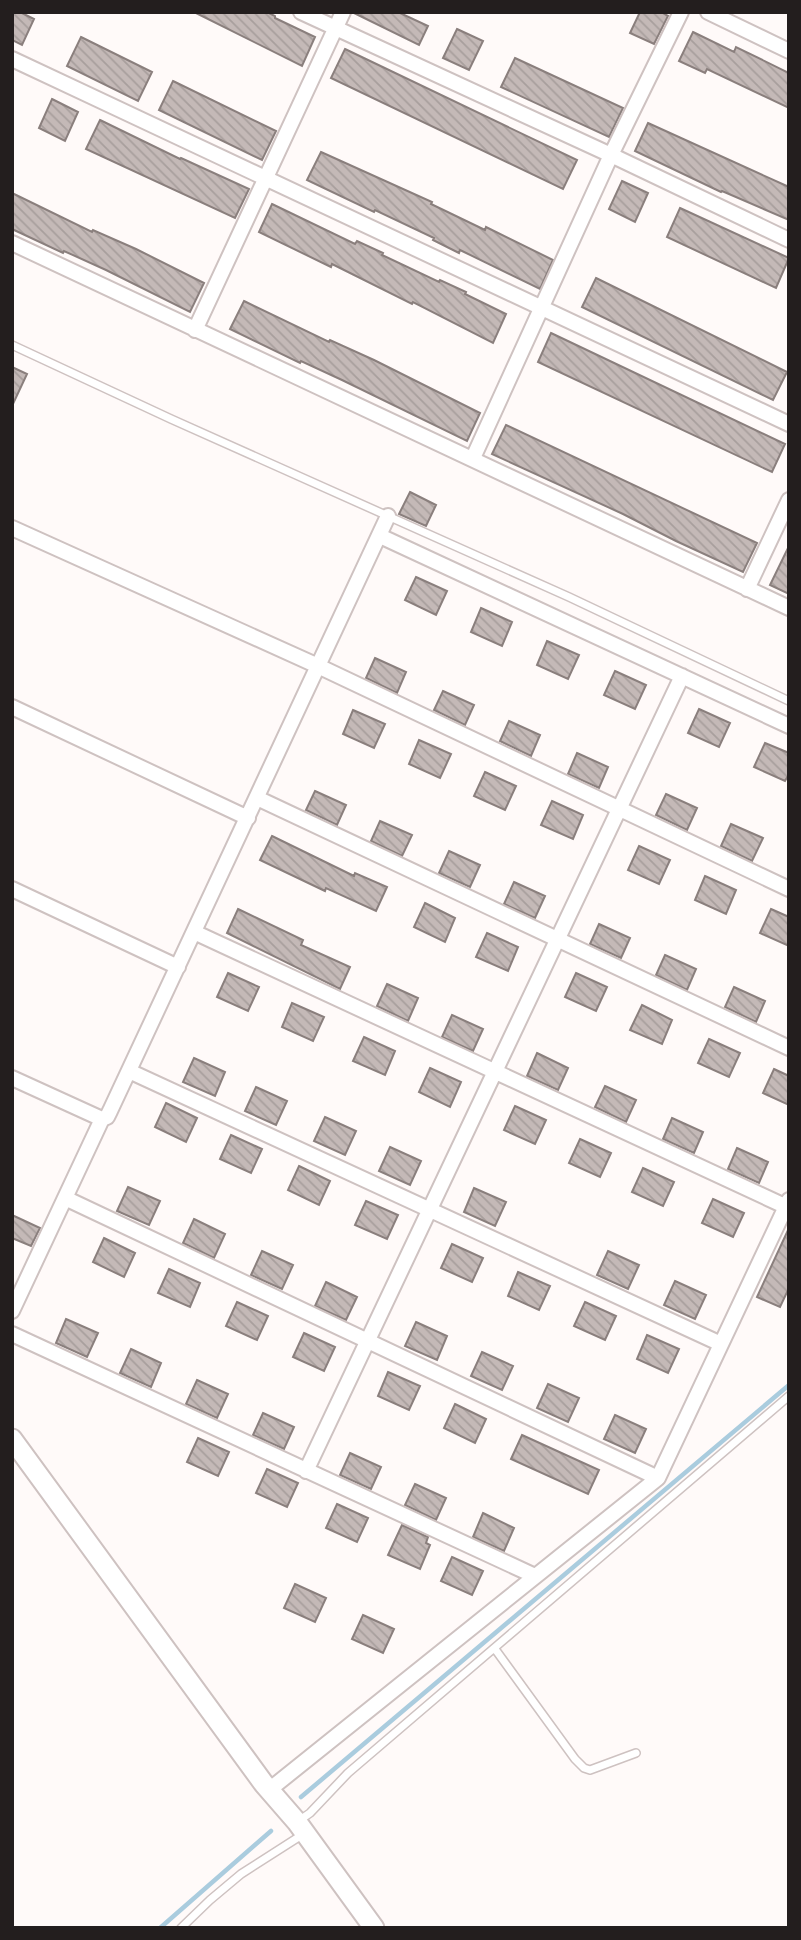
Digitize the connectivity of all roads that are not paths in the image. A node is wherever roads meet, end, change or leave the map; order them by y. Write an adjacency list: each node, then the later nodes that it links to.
1 (301, 12): 5 (street)
2 (343, 12): 5 (street)
3 (681, 12): 8 (street)
4 (708, 12): 6 (street)
5 (336, 29): 8 (street); 9 (street)
6 (789, 51)
7 (12, 59): 9 (street)
8 (611, 155): 10 (street); 12 (street)
9 (265, 179): 12 (street); 13 (street)
10 (789, 240)
11 (12, 243): 13 (street)
12 (544, 307): 15 (street); 16 (street)
13 (195, 330): 16 (street)
14 (12, 345): 18 (lane)
15 (789, 424)
16 (473, 458): 21 (street)
17 (789, 500): 21 (street)
18 (388, 516): 20 (street); 25 (lane)
19 (12, 528): 23 (street)
20 (380, 536): 23 (street); 24 (street)
21 (747, 589): 22 (street)
22 (789, 608)
23 (318, 666): 28 (street); 29 (street)
24 (682, 676): 27 (street); 29 (street)
25 (789, 701)
26 (12, 707): 30 (street)
27 (789, 726)
28 (257, 798): 30 (street); 34 (street)
29 (620, 809): 32 (street); 34 (street)
30 (248, 818): 33 (street)
31 (12, 889): 35 (street)
32 (789, 889)
33 (194, 932): 35 (street); 38 (street)
34 (558, 940): 36 (street); 38 (street)
35 (178, 967): 37 (street)
36 (789, 1048)
37 (129, 1071): 40 (street); 43 (street)
38 (495, 1072): 42 (street); 43 (street)
39 (12, 1078): 40 (street)
40 (102, 1119): 41 (street)
41 (65, 1198): 44 (street); 46 (street)
42 (788, 1205): 47 (street)
43 (430, 1210): 46 (street); 47 (street)
44 (12, 1311)
45 (12, 1334): 50 (street)
46 (368, 1341): 50 (street); 51 (street)
47 (720, 1344): 51 (street)
48 (789, 1396): 53 (lane)
49 (12, 1439): 55 (main road)
50 (306, 1471): 52 (street)
51 (658, 1478): 52 (street)
52 (535, 1576): 55 (street)
53 (495, 1649): 54 (lane); 56 (lane)
54 (636, 1753)
55 (269, 1790): 56 (main road)
56 (301, 1828): 57 (lane); 58 (main road)
57 (181, 1928)
58 (374, 1928)

